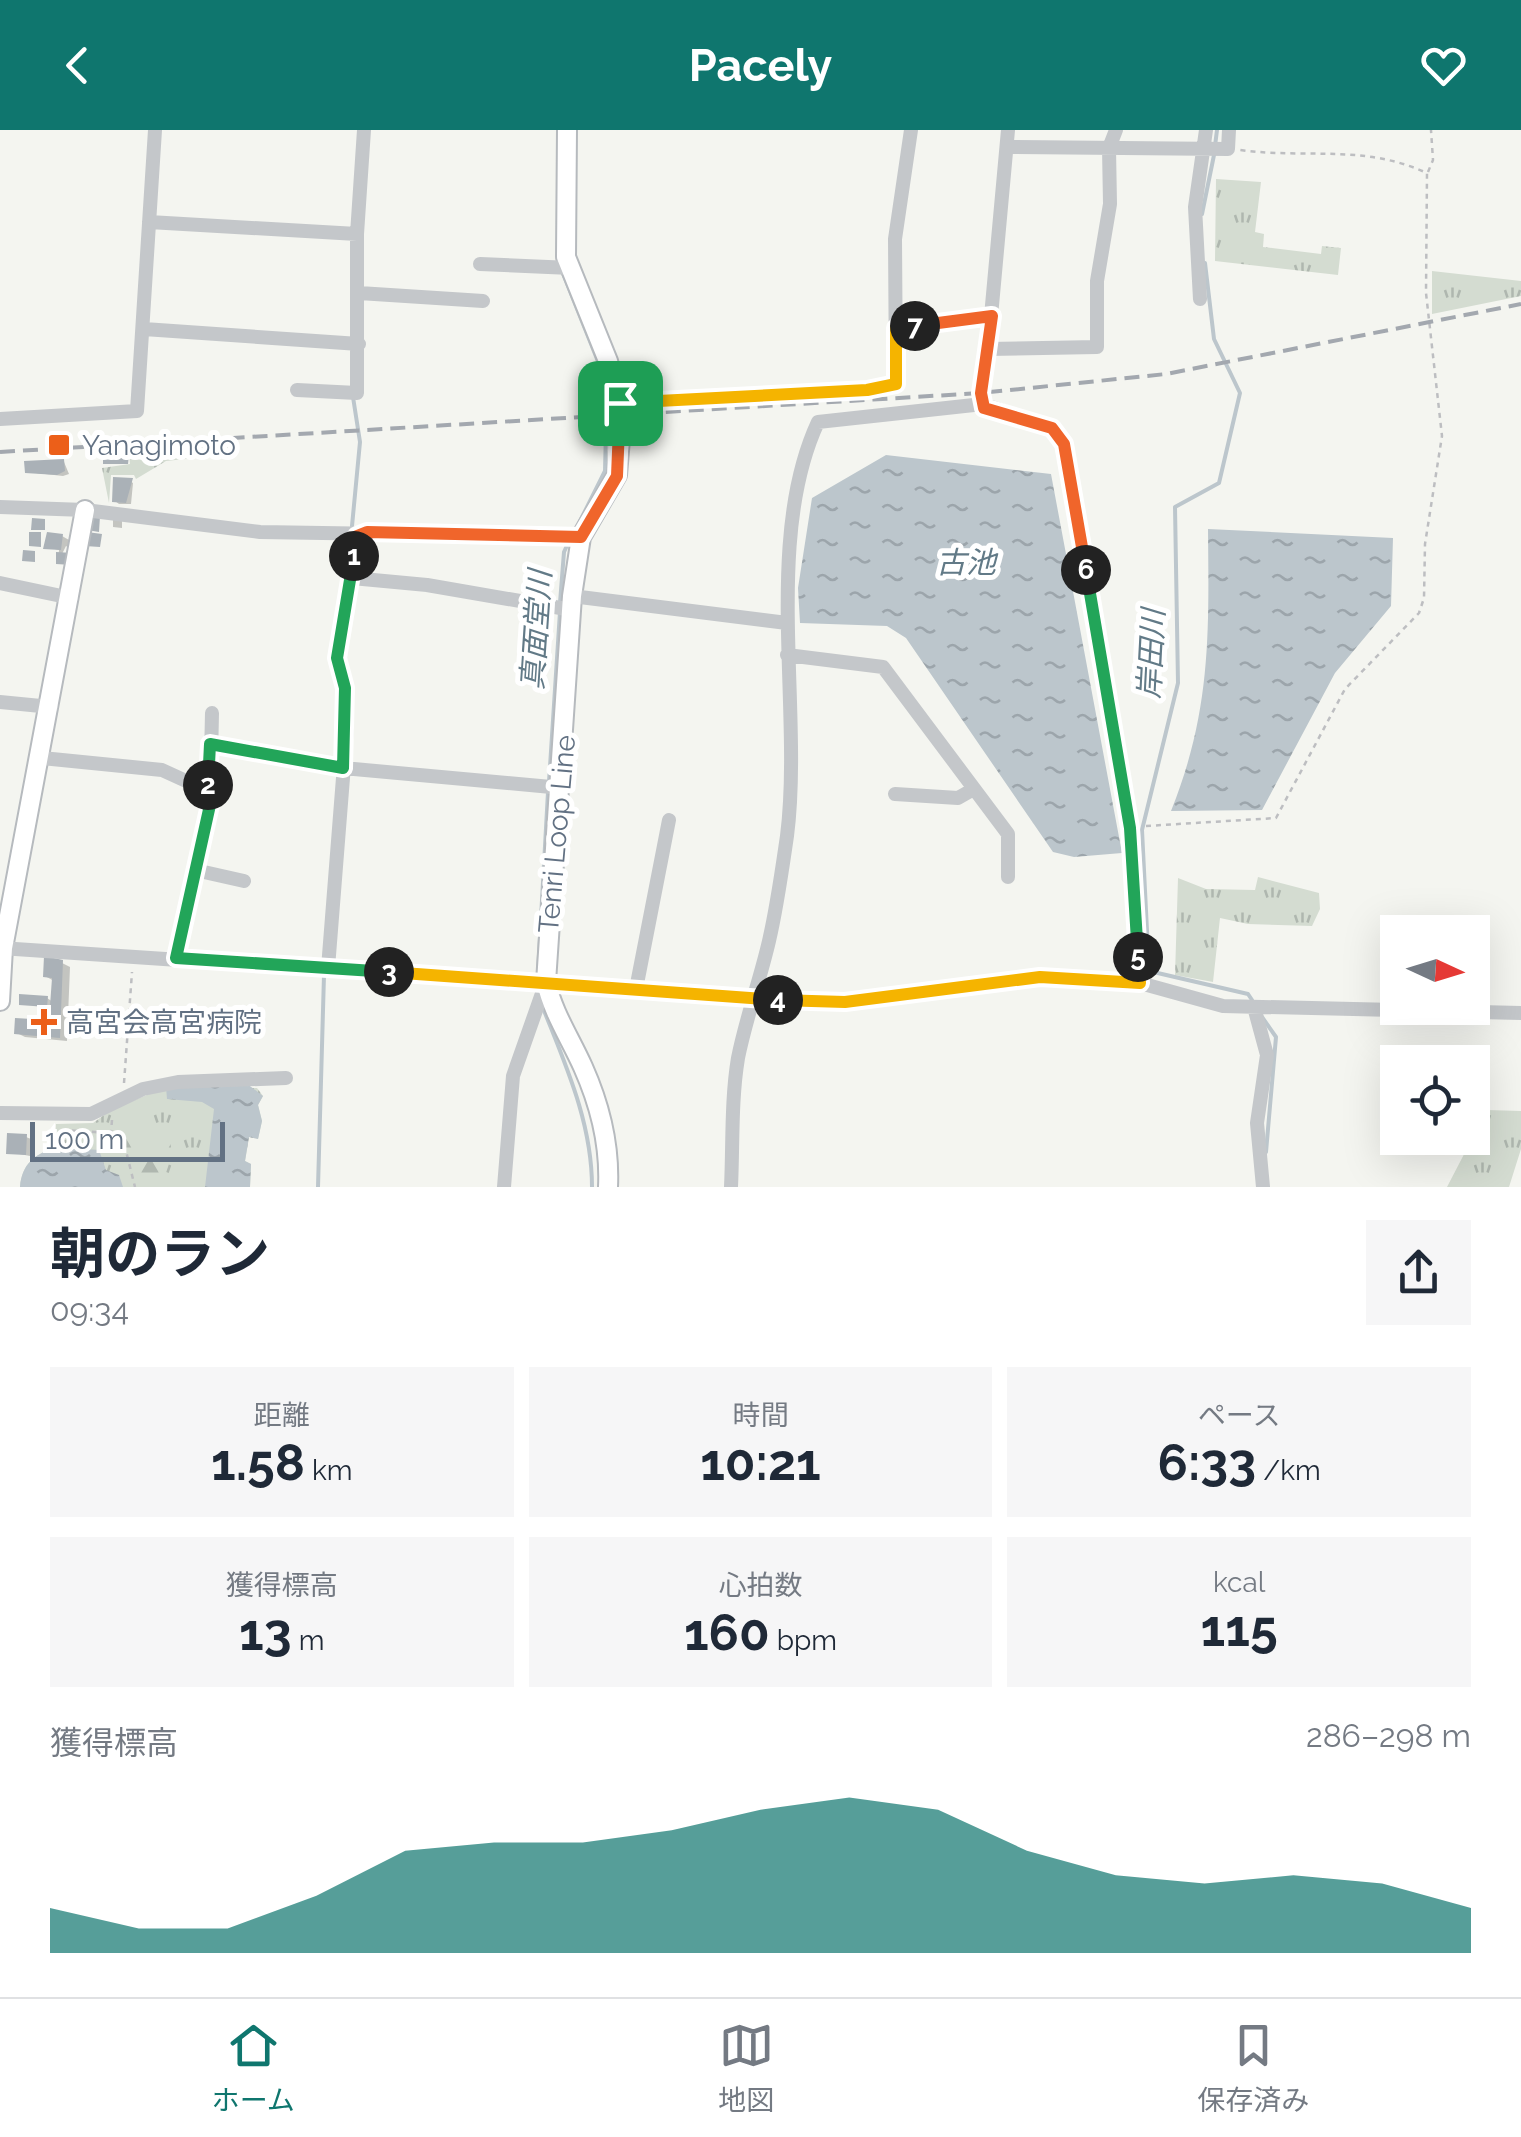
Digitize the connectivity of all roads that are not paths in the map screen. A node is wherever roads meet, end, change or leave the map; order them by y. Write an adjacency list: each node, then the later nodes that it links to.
1 (155, 130): 12 (street)
2 (364, 130): 13 (street)
3 (567, 130): 15 (main road, Tenri Loop Line)
4 (911, 130): 20 (street)
5 (1008, 130): 9 (street)
6 (1116, 130): 10 (street)
7 (1206, 130): 11 (street)
8 (1229, 130): 11 (street)
9 (1008, 147): 10 (street); 19 (street)
10 (1109, 148): 11 (street); 23 (street)
11 (1205, 149): 17 (street)
12 (148, 222): 13 (street); 21 (street)
13 (357, 234): 16 (street)
14 (480, 264): 15 (street)
15 (571, 268): 25 (main road, Tenri Loop Line)
16 (359, 293): 18 (street); 22 (street)
17 (1200, 299)
18 (482, 301)
19 (992, 316): 20 (street); 23 (street)
20 (896, 328): 25 (street)
21 (144, 329): 22 (street); 27 (street)
22 (358, 344): 24 (street)
23 (988, 349): 26 (street)
24 (297, 390)
25 (620, 403): 31 (main road, Tenri Loop Line)
26 (983, 404): 36 (street); 56 (street)
27 (0, 420)
28 (0, 507): 29 (street)
29 (85, 510): 30 (street); 34 (main road)
30 (357, 536): 31 (street); 32 (street)
31 (581, 537): 35 (main road, Tenri Loop Line)
32 (352, 578): 35 (street); 43 (street)
33 (0, 583): 34 (street)
34 (71, 598): 39 (main road)
35 (572, 603): 36 (street); 44 (main road, Tenri Loop Line)
36 (787, 623): 37 (street)
37 (787, 655): 45 (street); 58 (street)
38 (0, 702): 39 (street)
39 (51, 707): 42 (main road)
40 (212, 714): 41 (street)
41 (210, 744): 43 (street); 46 (street)
42 (42, 758): 46 (street); 52 (main road)
43 (343, 768): 44 (street); 54 (street)
44 (562, 788): 55 (main road, Tenri Loop Line)
45 (972, 790): 47 (street); 50 (street)
46 (208, 792): 49 (street)
47 (895, 794)
48 (670, 820): 57 (street)
49 (195, 870): 51 (street); 53 (street)
50 (1008, 877)
51 (244, 881)
52 (2, 948): 53 (street); 59 (main road)
53 (176, 958): 54 (street)
54 (328, 968): 55 (street)
55 (546, 982): 57 (street); 64 (street); 65 (main road, Tenri Loop Line)
56 (1140, 983): 58 (street); 60 (street)
57 (636, 989): 58 (street)
58 (751, 998): 66 (street)
59 (0, 1001)
60 (1254, 1007): 61 (street); 67 (street)
61 (1521, 1013)
62 (286, 1078): 63 (street)
63 (0, 1113)
64 (504, 1187)
65 (608, 1187)
66 (731, 1187)
67 (1262, 1187)

